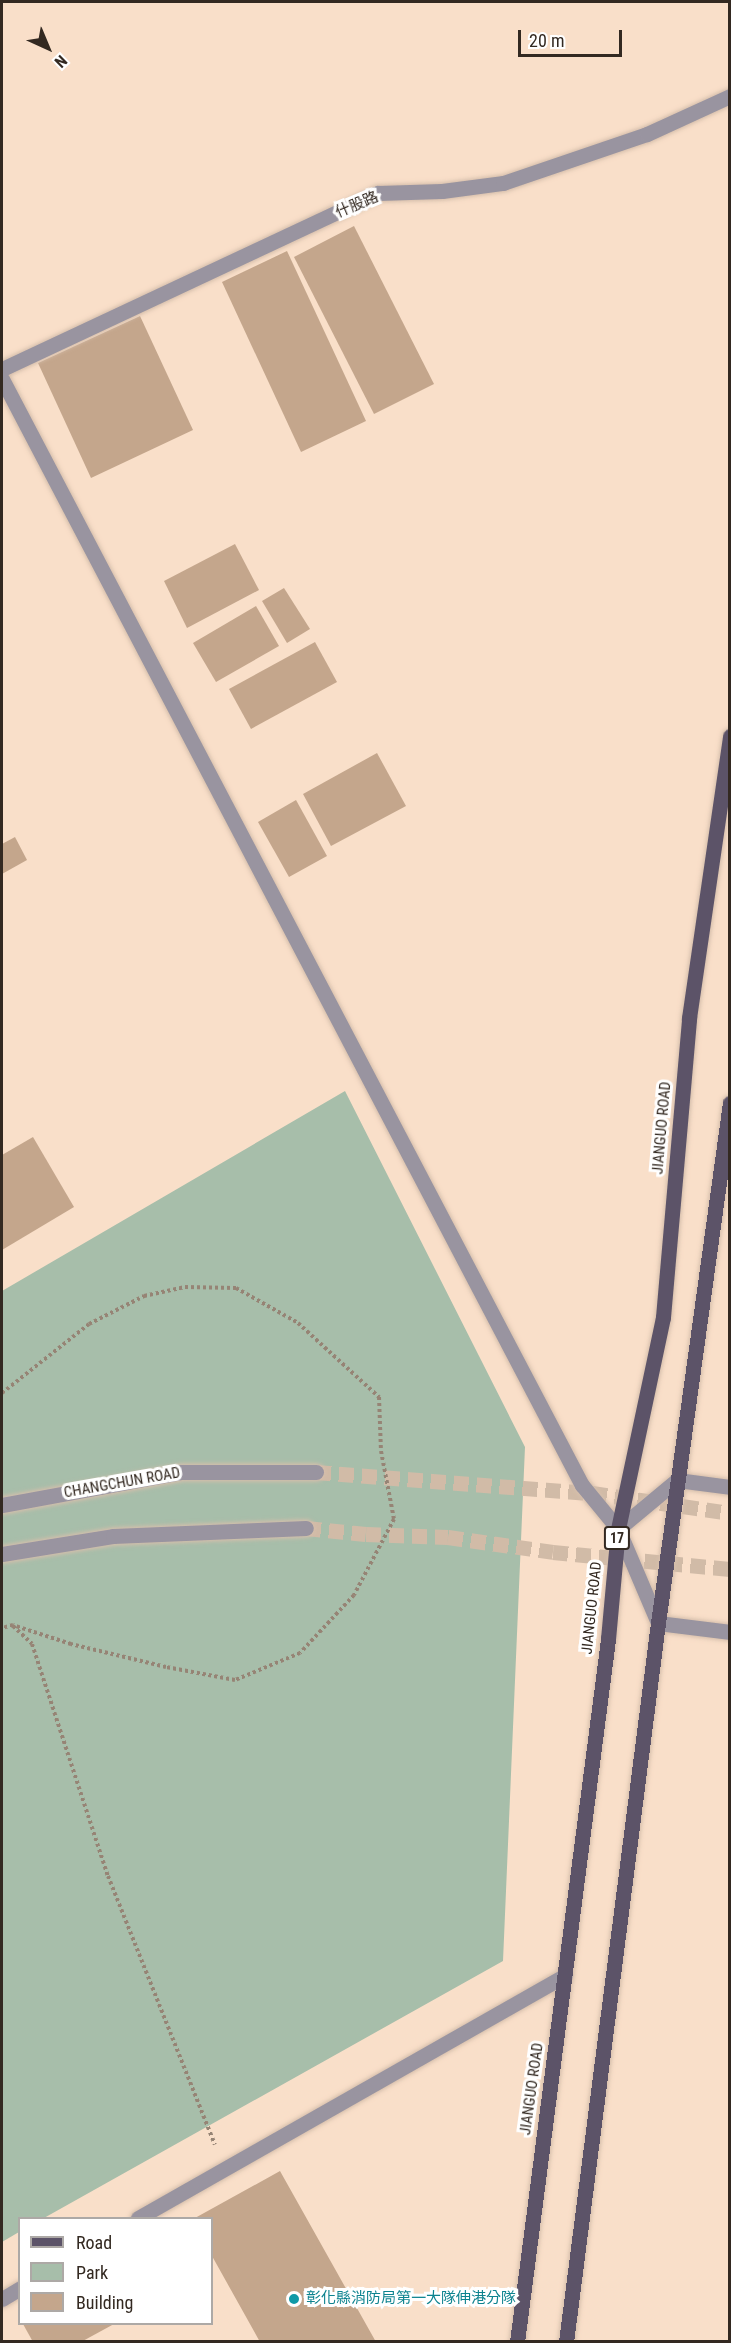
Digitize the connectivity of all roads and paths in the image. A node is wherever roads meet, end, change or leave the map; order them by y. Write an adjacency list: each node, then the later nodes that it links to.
1 (729, 96): 2 (street, 什股路)
2 (2, 369)
3 (2, 379): 11 (street)
4 (729, 736): 11 (main road, JIANGUO ROAD / 17)
5 (729, 1103): 7 (main road)
6 (316, 1472): 9 (street, CHANGCHUN ROAD)
7 (677, 1480): 8 (street); 11 (street); 13 (main road)
8 (729, 1487)
9 (2, 1505)
10 (306, 1528): 12 (street)
11 (618, 1529): 13 (street); 16 (main road, JIANGUO ROAD / 17)
12 (2, 1554)
13 (658, 1623): 15 (street); 22 (main road)
14 (13, 1626): 17 (path)
15 (729, 1632)
16 (565, 1975): 17 (street); 21 (main road, JIANGUO ROAD / 17)
17 (224, 2168): 18 (street)
18 (140, 2217)
19 (18, 2289): 20 (street)
20 (2, 2299)
21 (517, 2342)
22 (566, 2342)

